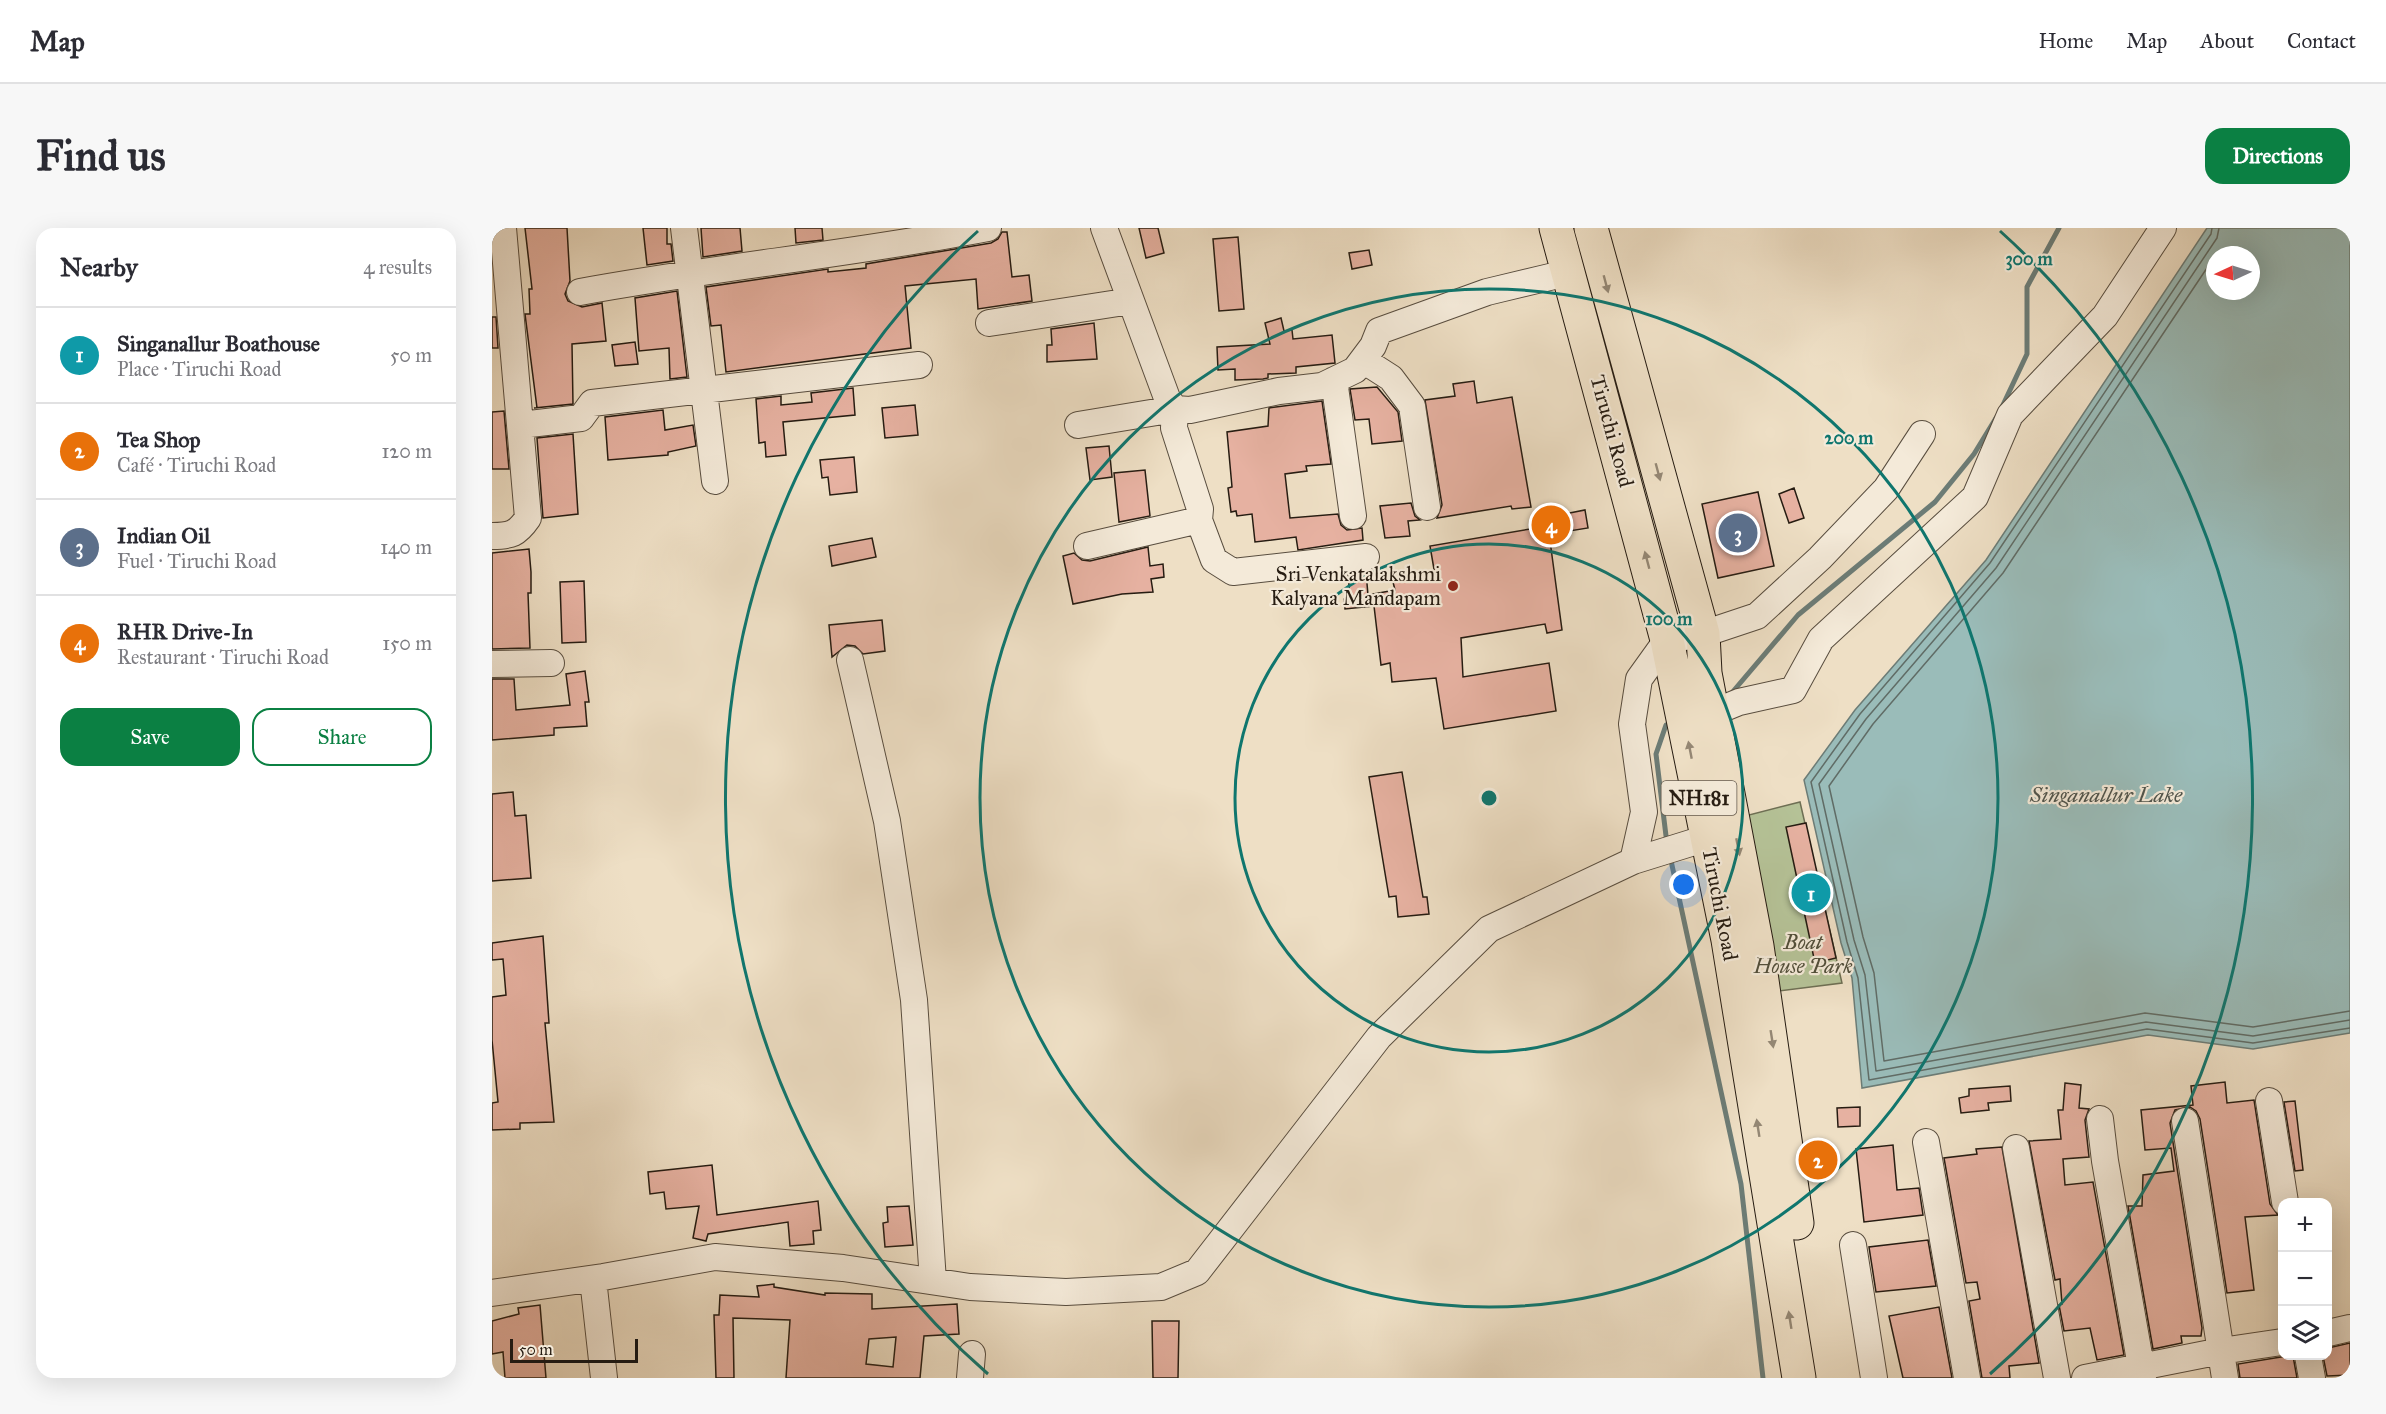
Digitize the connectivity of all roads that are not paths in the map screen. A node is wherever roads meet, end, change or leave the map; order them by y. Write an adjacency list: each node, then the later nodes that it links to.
1 (503, 228): 18 (street)
2 (684, 228): 9 (street)
3 (988, 228): 9 (street)
4 (1104, 228): 11 (street)
5 (1556, 228): 8 (highway, Tiruchi Road / NH181)
6 (1591, 228): 28 (highway, NH181, one-way to 28)
7 (2163, 228): 33 (street)
8 (1568, 269): 13 (street); 29 (highway, Tiruchi Road / NH181, one-way to 8)
9 (690, 272): 10 (street); 16 (street)
10 (580, 292)
11 (1131, 301): 12 (street); 17 (street)
12 (989, 323)
13 (1363, 360): 15 (street); 22 (street)
14 (919, 365): 16 (street)
15 (1334, 380): 17 (street); 23 (street)
16 (703, 392): 18 (street); 21 (street)
17 (1175, 409): 19 (street); 24 (street)
18 (521, 425): 25 (street)
19 (1078, 425)
20 (1922, 434): 28 (street)
21 (715, 481)
22 (1426, 507)
23 (1353, 516)
24 (1199, 520): 26 (street); 27 (street)
25 (492, 536)
26 (1087, 546)
27 (1366, 557)
28 (1703, 634): 29 (street); 33 (highway, NH181)
29 (1667, 640): 34 (highway, Tiruchi Road / NH181, one-way to 29); 35 (street)
30 (850, 660): 44 (street)
31 (551, 663): 32 (street)
32 (492, 664)
33 (1713, 713): 54 (highway, NH181, one-way to 54)
34 (1694, 843): 35 (street); 53 (highway, Tiruchi Road / NH181, one-way to 34)
35 (1634, 861): 44 (street)
36 (2269, 1101): 41 (street)
37 (2100, 1119): 51 (street)
38 (2185, 1121): 49 (street)
39 (1926, 1142): 56 (street)
40 (2016, 1148): 57 (street)
41 (2284, 1198)
42 (1853, 1245): 55 (street)
43 (593, 1279): 44 (street); 45 (street); 52 (street)
44 (933, 1281)
45 (492, 1289)
46 (2350, 1328): 47 (street)
47 (2332, 1333)
48 (2278, 1343): 49 (street)
49 (2221, 1351): 51 (street); 59 (street)
50 (2309, 1360): 60 (street)
51 (2142, 1373): 58 (street)
52 (604, 1378)
53 (1799, 1378)
54 (1823, 1378)
55 (1874, 1378)
56 (1967, 1378)
57 (2057, 1378)
58 (2085, 1378)
59 (2225, 1378)
60 (2312, 1378)

